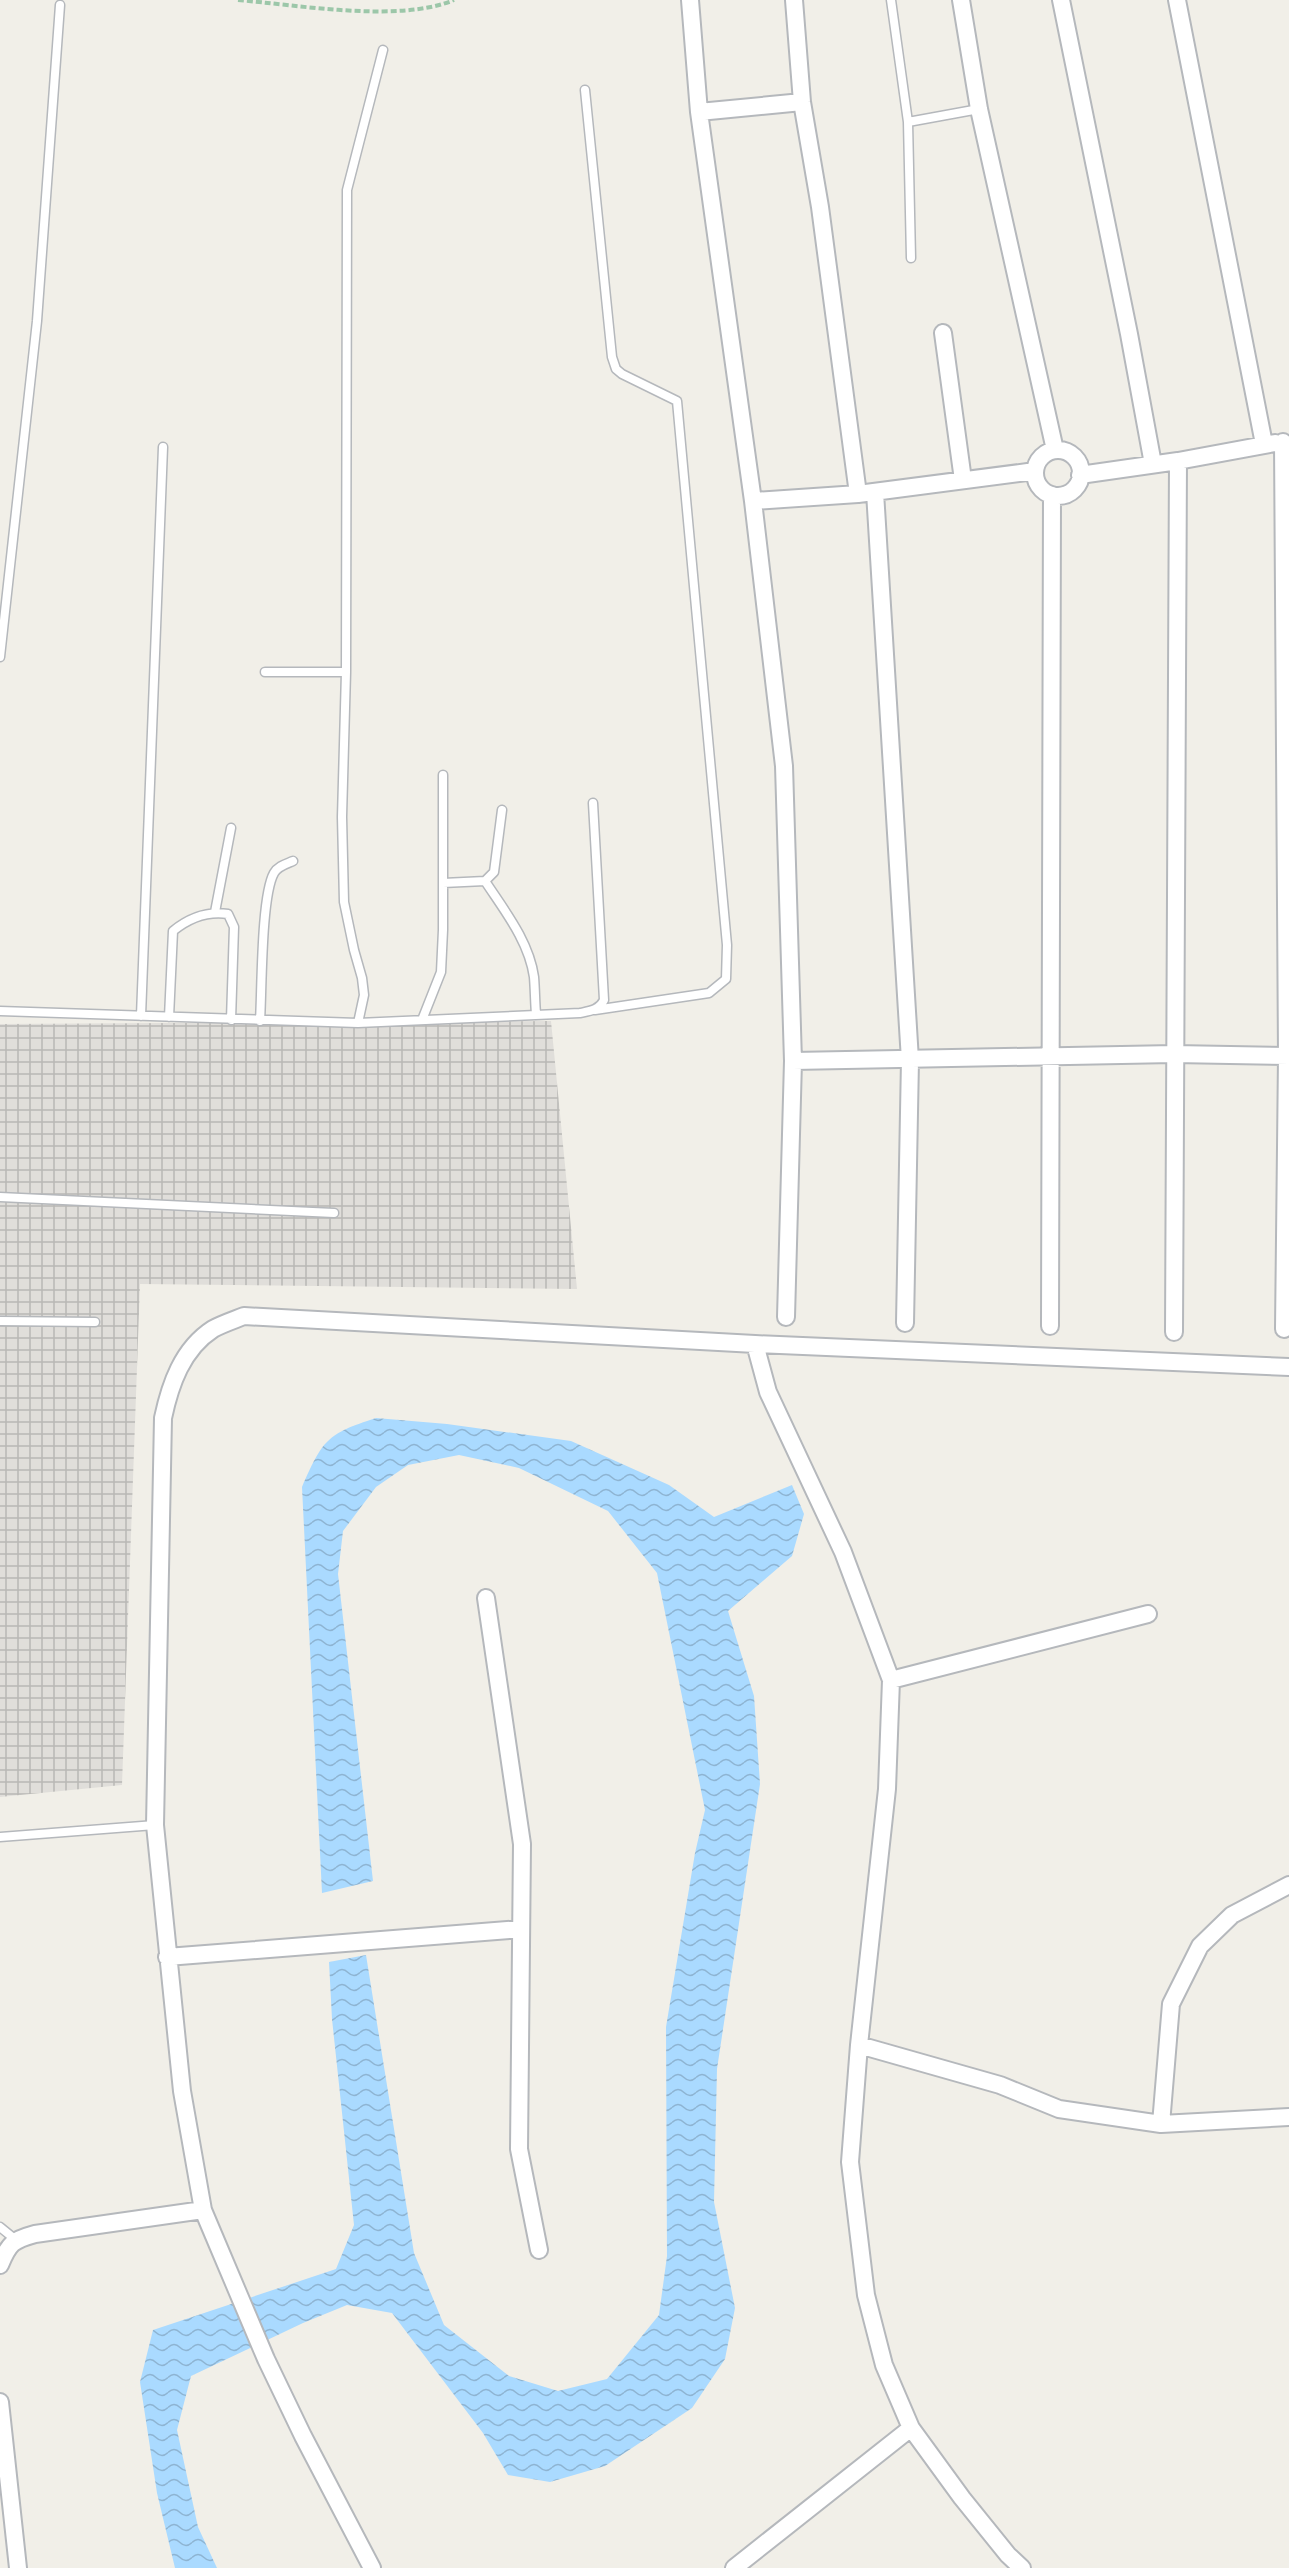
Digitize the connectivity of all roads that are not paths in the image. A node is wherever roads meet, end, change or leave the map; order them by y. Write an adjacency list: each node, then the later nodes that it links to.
1 (690, 0): 12 (street)
2 (794, 0): 10 (street)
3 (891, 0): 13 (lane)
4 (961, 0): 11 (street)
5 (1061, 0): 21 (street)
6 (1177, 0): 17 (street)
7 (60, 5): 29 (lane)
8 (383, 50): 31 (lane)
9 (585, 90): 40 (lane)
10 (802, 102): 12 (street); 26 (street)
11 (979, 109): 13 (lane); 19 (street)
12 (699, 112): 28 (street)
13 (908, 122): 14 (lane)
14 (911, 258)
15 (943, 333): 24 (street)
16 (1286, 442): 17 (street); 50 (street)
17 (1264, 444): 20 (street)
18 (163, 447): 43 (lane)
19 (1055, 450): 22 (street); 23 (street)
20 (1178, 461): 21 (street); 49 (street)
21 (1153, 464): 23 (street)
22 (1035, 471): 24 (street); 27 (street)
23 (1080, 475): 27 (street)
24 (963, 480): 25 (street)
25 (875, 492): 26 (street); 52 (street)
26 (858, 494): 28 (street)
27 (1052, 495): 51 (street)
28 (753, 501): 53 (street)
29 (0, 657)
30 (265, 672): 31 (lane)
31 (346, 672): 48 (lane)
32 (442, 775): 38 (lane)
33 (593, 803): 40 (lane)
34 (502, 810): 37 (lane)
35 (231, 828): 39 (lane)
36 (293, 861): 47 (lane)
37 (485, 880): 38 (lane); 42 (lane)
38 (443, 884): 46 (lane)
39 (215, 912): 44 (lane); 45 (lane)
40 (595, 1010): 42 (lane)
41 (0, 1011): 43 (lane)
42 (536, 1014): 46 (lane)
43 (141, 1016): 44 (lane)
44 (169, 1017): 45 (lane)
45 (231, 1020): 47 (lane)
46 (422, 1020): 48 (lane)
47 (260, 1021): 48 (lane)
48 (358, 1023)
49 (1174, 1054): 50 (street); 51 (street); 62 (street)
50 (1288, 1056): 61 (street)
51 (1052, 1058): 52 (street); 60 (street)
52 (910, 1060): 53 (street); 59 (street)
53 (793, 1061): 56 (street)
54 (0, 1197): 55 (lane)
55 (334, 1213)
56 (786, 1317)
57 (0, 1321): 58 (lane)
58 (95, 1322)
59 (904, 1323)
60 (1050, 1326)
61 (1284, 1329)
62 (1174, 1332)
63 (755, 1344): 64 (street); 67 (street); 68 (street)
64 (1289, 1367)
65 (486, 1598): 71 (street)
66 (1148, 1614): 67 (street)
67 (891, 1680): 73 (street)
68 (155, 1825): 69 (lane); 72 (street)
69 (0, 1837)
70 (1289, 1885): 75 (street)
71 (521, 1929): 72 (street); 79 (street)
72 (167, 1957): 76 (street)
73 (859, 2045): 75 (street); 82 (street)
74 (1289, 2117): 75 (street)
75 (1161, 2124)
76 (203, 2210): 78 (street); 84 (street)
77 (0, 2227): 78 (lane)
78 (16, 2240): 80 (street)
79 (539, 2250)
80 (0, 2265)
81 (0, 2402): 83 (street)
82 (911, 2428): 85 (street); 86 (street)
83 (18, 2568)
84 (372, 2568)
85 (734, 2568)
86 (1022, 2568)

